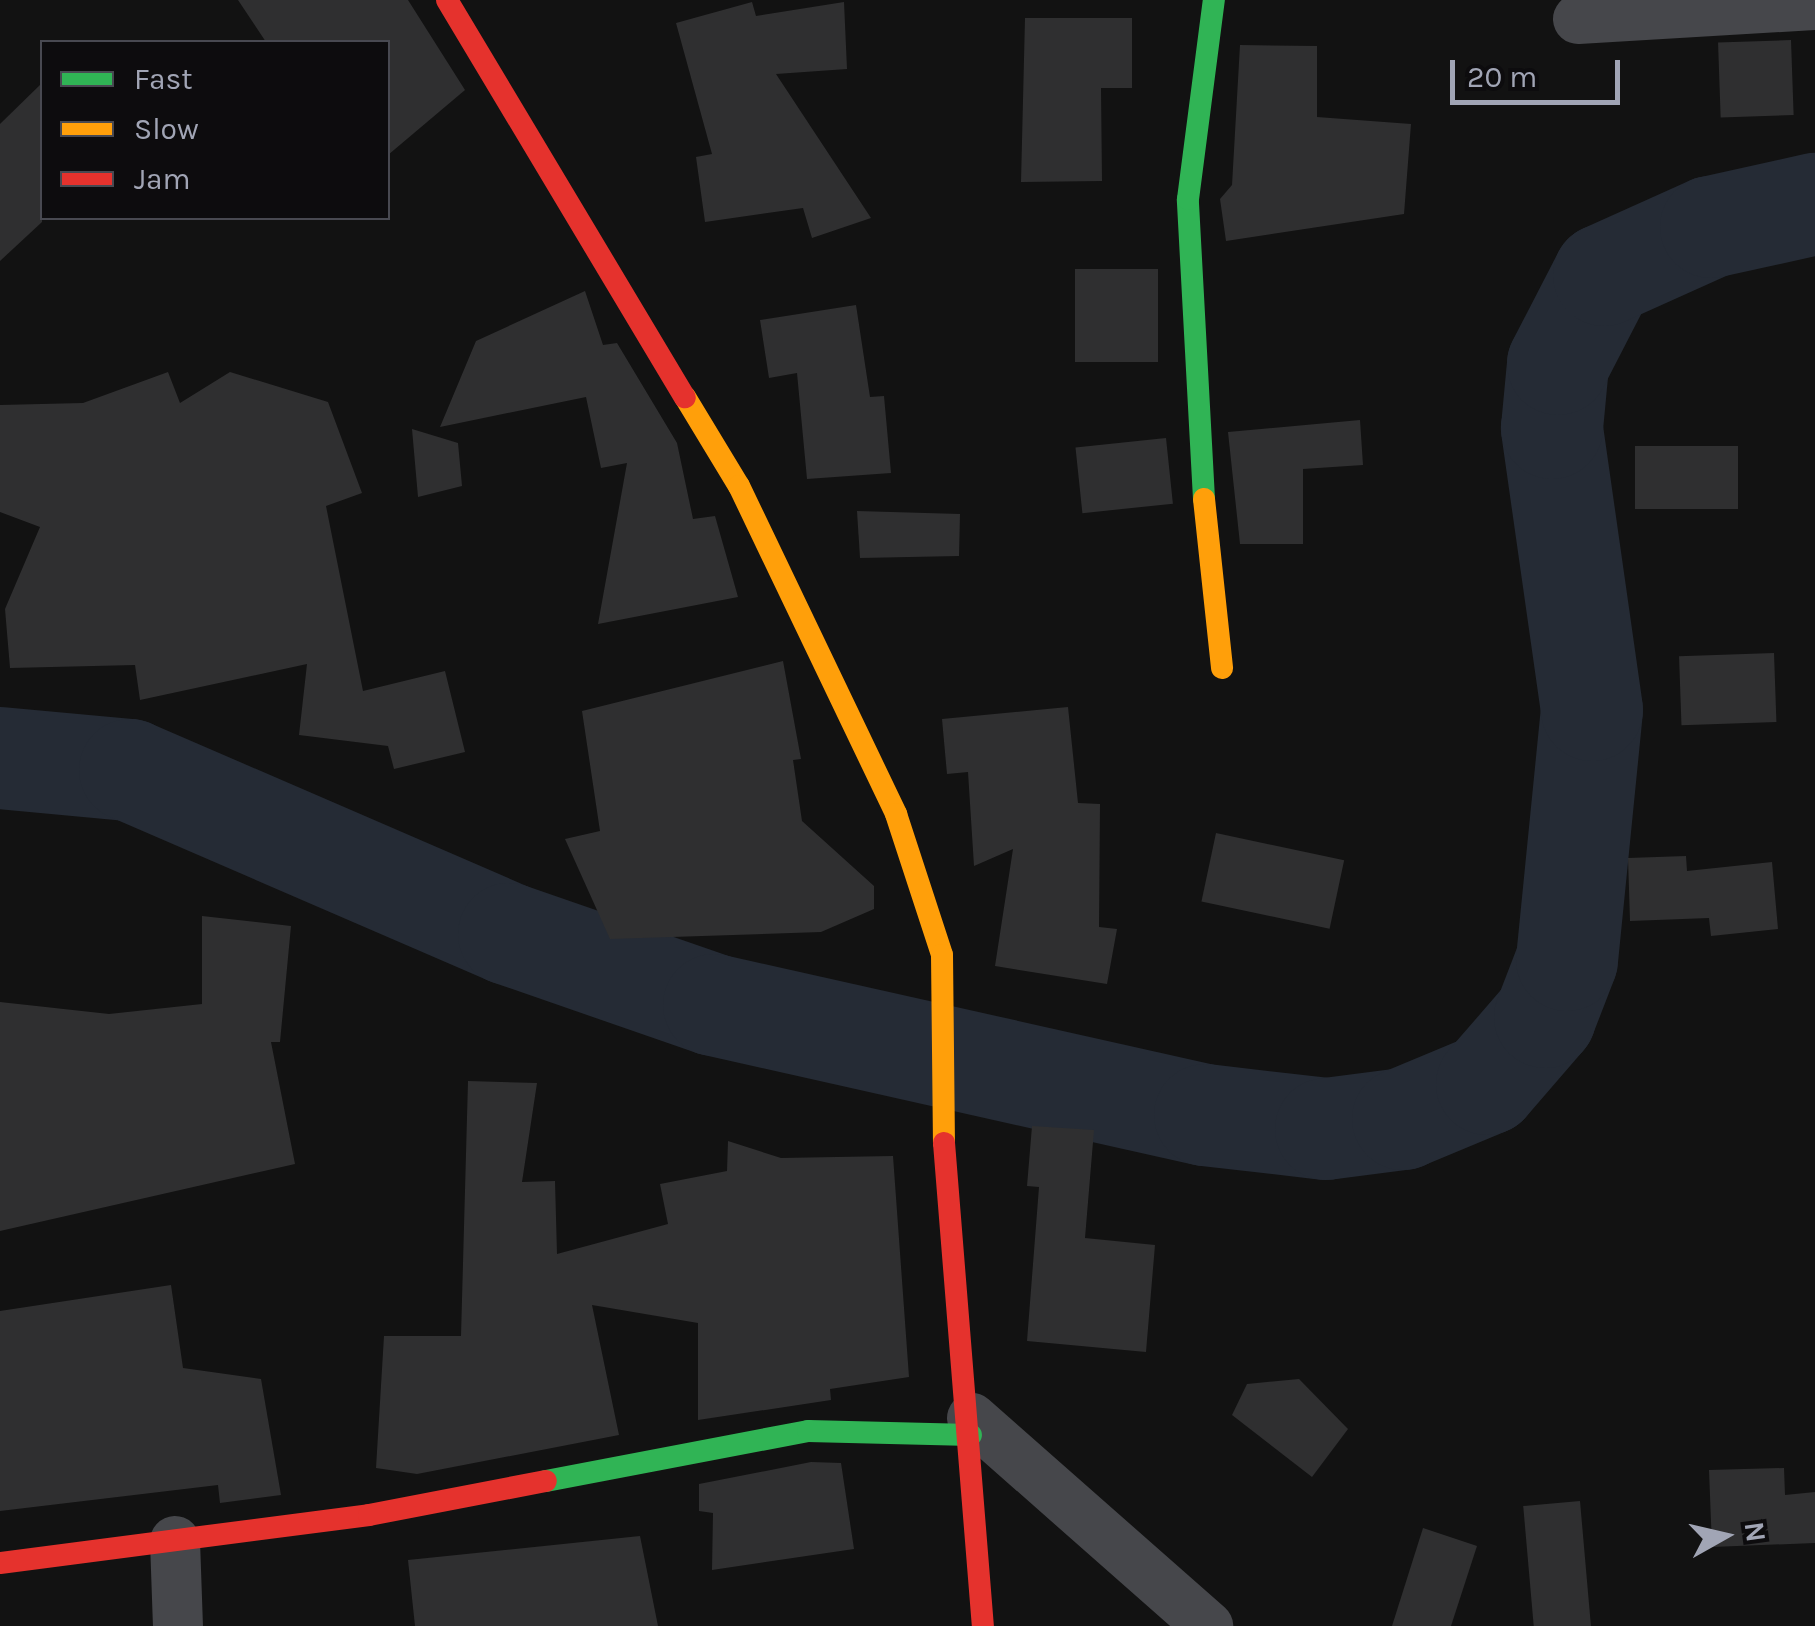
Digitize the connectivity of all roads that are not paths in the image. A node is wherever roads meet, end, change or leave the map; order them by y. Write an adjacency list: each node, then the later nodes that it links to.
1 (447, 0): 6 (street)
2 (1214, 0): 5 (street)
3 (1815, 5): 4 (street)
4 (1578, 19)
5 (1222, 668)
6 (971, 1426): 7 (street); 10 (street); 11 (street)
7 (175, 1541): 8 (street); 9 (street)
8 (0, 1564)
9 (178, 1626)
10 (983, 1626)
11 (1208, 1626)

